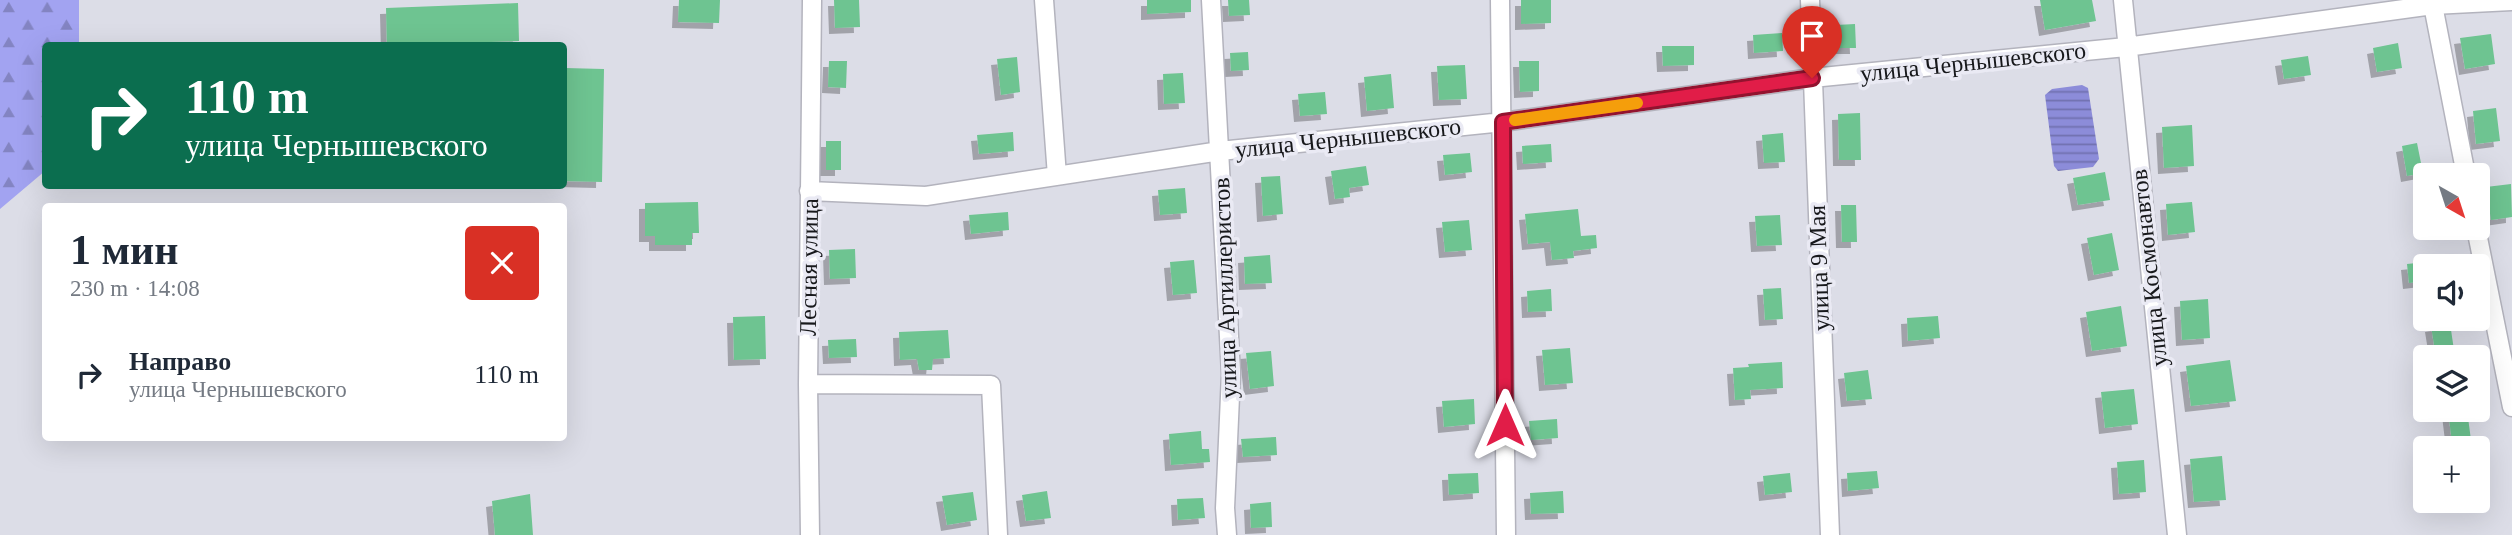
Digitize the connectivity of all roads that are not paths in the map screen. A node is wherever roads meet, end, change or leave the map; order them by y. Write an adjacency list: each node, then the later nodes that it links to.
1 (812, 0): 15 (street, Лесная улица)
2 (1044, 0): 14 (street)
3 (1211, 0): 12 (street, улица Артиллеристов)
4 (1500, 0): 11 (street)
5 (1810, 0): 10 (street, улица 9 Мая)
6 (2123, 0): 9 (street, улица Космонавтов)
7 (2512, 1): 8 (street, улица Чернышевского)
8 (2432, 2): 9 (street, улица Чернышевского); 13 (street)
9 (2126, 47): 10 (street, улица Чернышевского); 25 (street, улица Космонавтов)
10 (1812, 78): 11 (street, улица Чернышевского); 24 (street, улица 9 Мая)
11 (1503, 122): 12 (street, улица Чернышевского); 23 (street)
12 (1220, 151): 14 (street, улица Чернышевского); 22 (street, улица Артиллеристов)
13 (2464, 163)
14 (1057, 176): 15 (street, улица Чернышевского)
15 (809, 191): 18 (street, Лесная улица)
16 (2480, 240): 17 (street)
17 (2504, 324): 19 (street)
18 (808, 384): 20 (street, Лесная улица); 21 (street)
19 (2512, 408)
20 (810, 535)
21 (998, 535)
22 (1227, 535)
23 (1506, 535)
24 (1830, 535)
25 (2177, 535)

